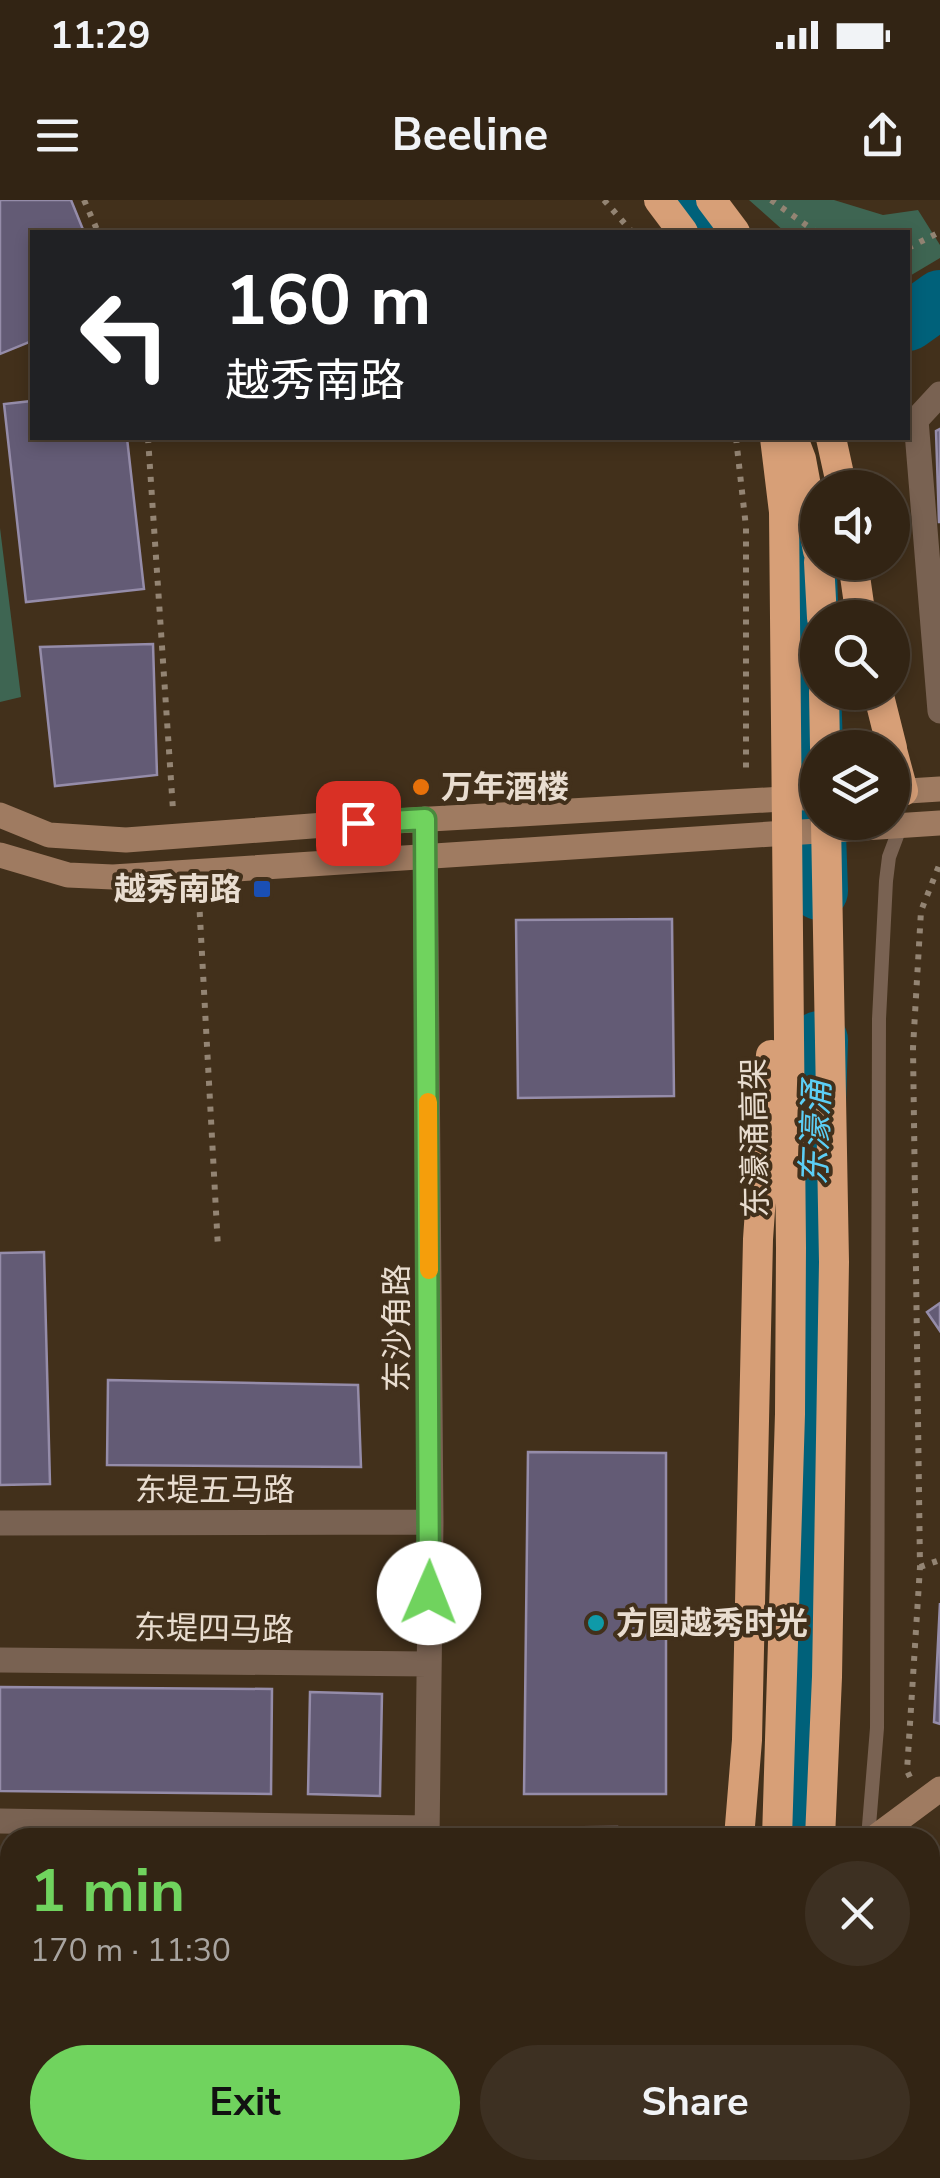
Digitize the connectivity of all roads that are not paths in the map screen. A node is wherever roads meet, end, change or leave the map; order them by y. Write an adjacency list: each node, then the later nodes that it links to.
1 (662, 200): 3 (highway)
2 (711, 200): 4 (highway)
3 (684, 230)
4 (734, 230)
5 (940, 394): 11 (street)
6 (775, 440): 19 (highway, 东濠涌高架)
7 (795, 440): 9 (highway)
8 (831, 440): 10 (highway)
9 (803, 470)
10 (838, 470)
11 (940, 711)
12 (940, 789): 13 (main road)
13 (910, 790)
14 (800, 798): 16 (main road)
15 (0, 816): 16 (main road)
16 (425, 819): 24 (street, 东沙角路)
17 (940, 823): 18 (main road)
18 (910, 825)
19 (786, 827): 31 (highway); 34 (highway, 东濠涌高架)
20 (800, 832): 24 (main road)
21 (826, 840): 35 (highway)
22 (895, 840): 36 (lane)
23 (0, 855): 24 (main road)
24 (427, 856): 25 (street, 东沙角路)
25 (430, 1522): 26 (street, 东堤五马路); 28 (street, 东沙角路)
26 (0, 1523)
27 (0, 1660): 28 (street, 东堤四马路)
28 (428, 1664): 33 (street, 东沙角路)
29 (932, 1796): 37 (main road)
30 (0, 1821): 32 (street)
31 (741, 1825)
32 (248, 1828)
33 (426, 1828)
34 (777, 1828)
35 (820, 1828)
36 (871, 1828)
37 (886, 1828)

